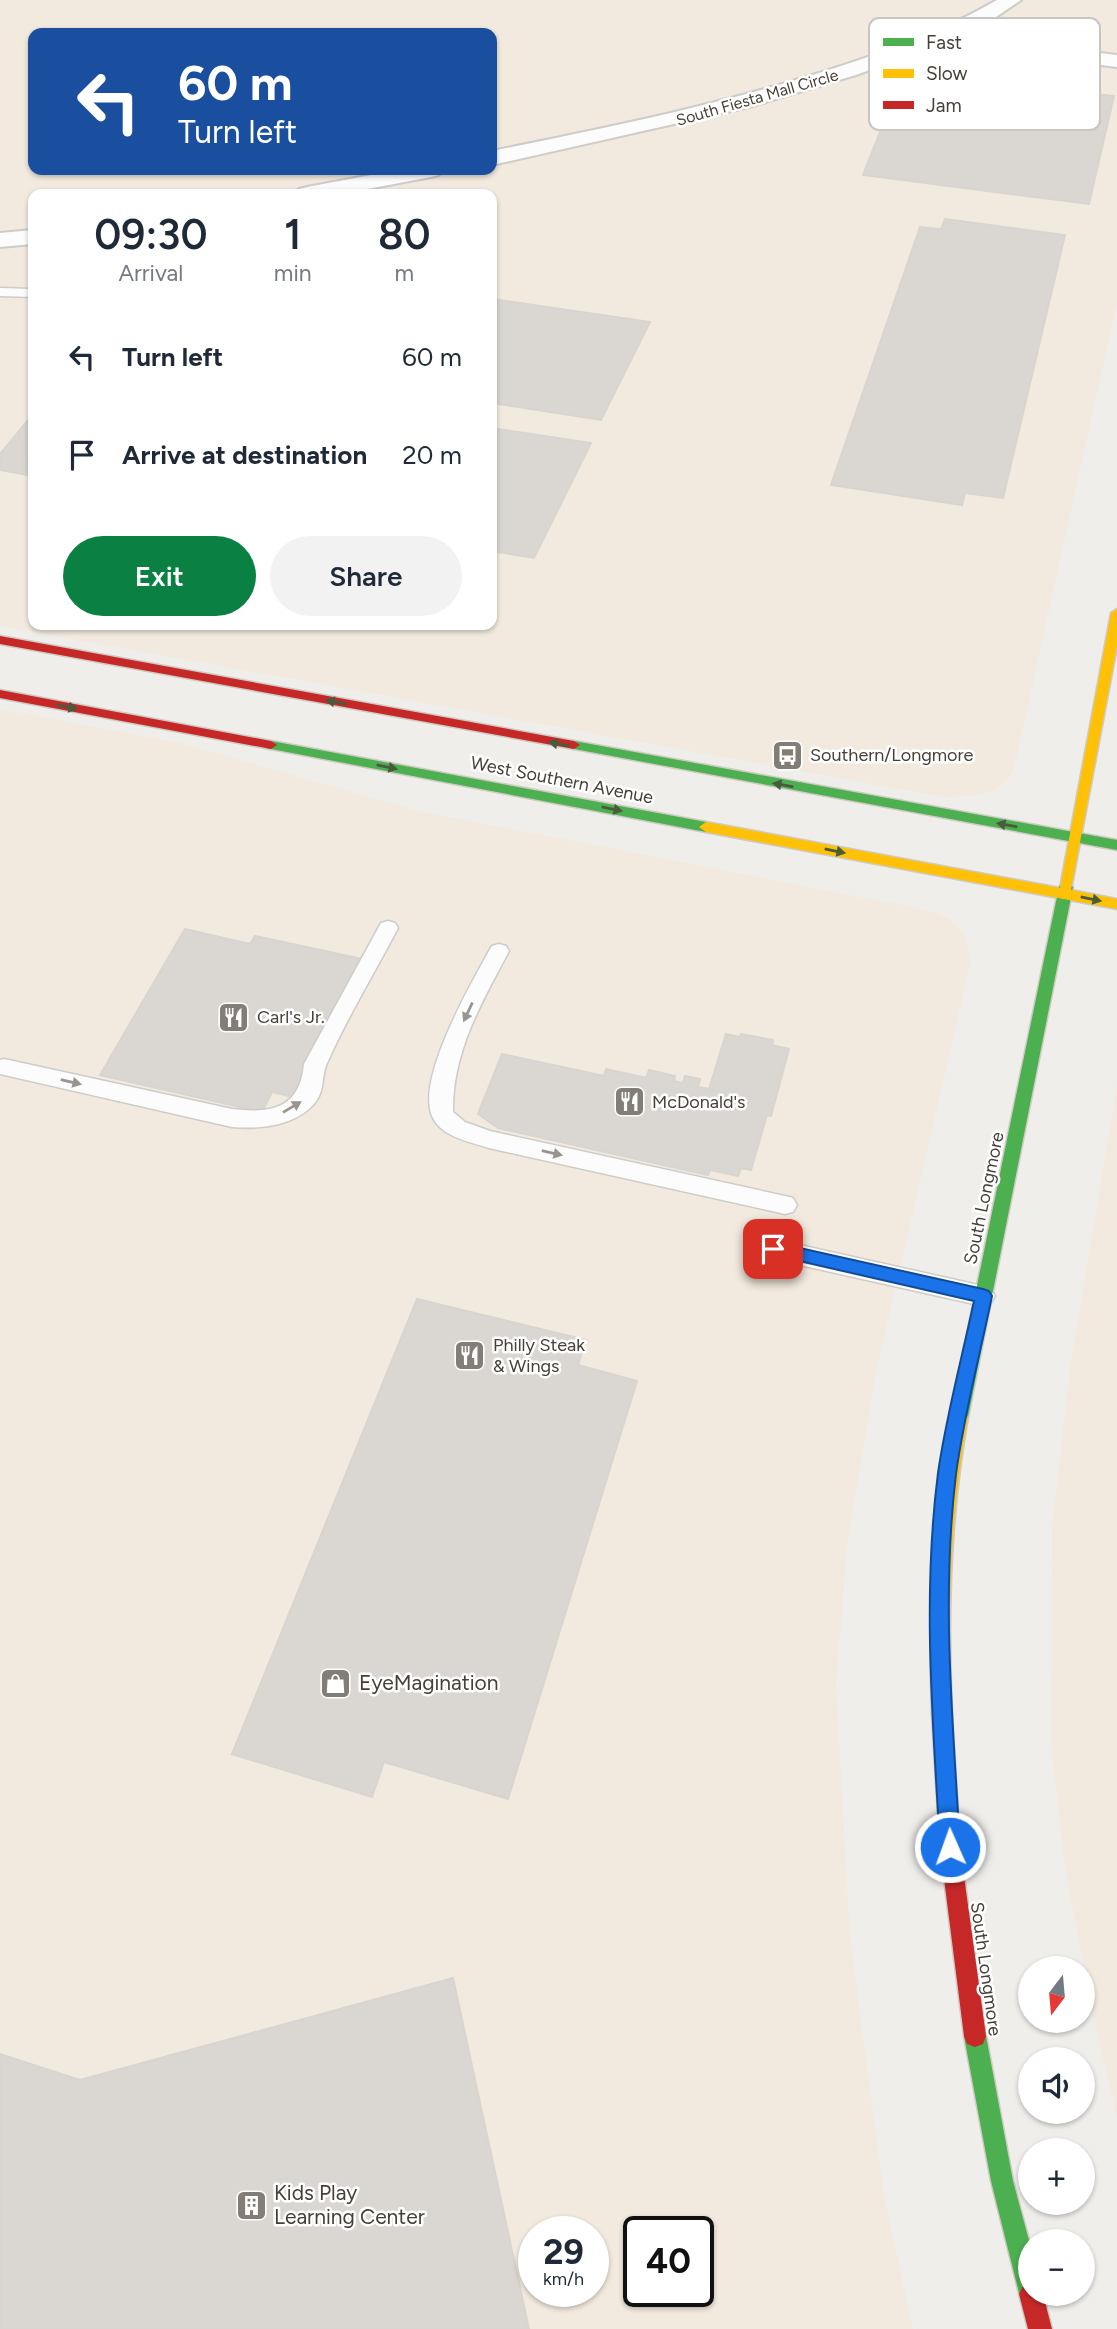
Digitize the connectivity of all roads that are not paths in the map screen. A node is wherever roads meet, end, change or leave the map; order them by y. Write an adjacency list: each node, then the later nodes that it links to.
1 (1011, 0): 2 (street, South Fiesta Mall Circle)
2 (981, 18)
3 (869, 63): 4 (street, South Fiesta Mall Circle)
4 (497, 157)
5 (404, 175): 6 (street)
6 (333, 189)
7 (28, 237): 8 (street)
8 (0, 240)
9 (0, 292): 10 (lane)
10 (28, 293)
11 (1117, 613): 14 (main road, South Longmore)
12 (0, 640): 14 (main road, West Southern Avenue, one-way to 12)
13 (0, 694): 16 (main road, West Southern Avenue, one-way to 16)
14 (1074, 837): 15 (main road, West Southern Avenue); 16 (main road, South Longmore)
15 (1117, 845)
16 (1065, 894): 17 (main road, West Southern Avenue, one-way to 17); 23 (main road, South Longmore)
17 (1117, 904)
18 (388, 928): 20 (lane, one-way to 18)
19 (499, 951): 21 (lane, one-way to 21)
20 (5, 1067)
21 (785, 1205)
22 (773, 1249): 23 (lane)
23 (983, 1296): 24 (main road, South Longmore)
24 (1018, 2243)
25 (1034, 2306): 26 (main road, South Longmore)
26 (1040, 2329)

